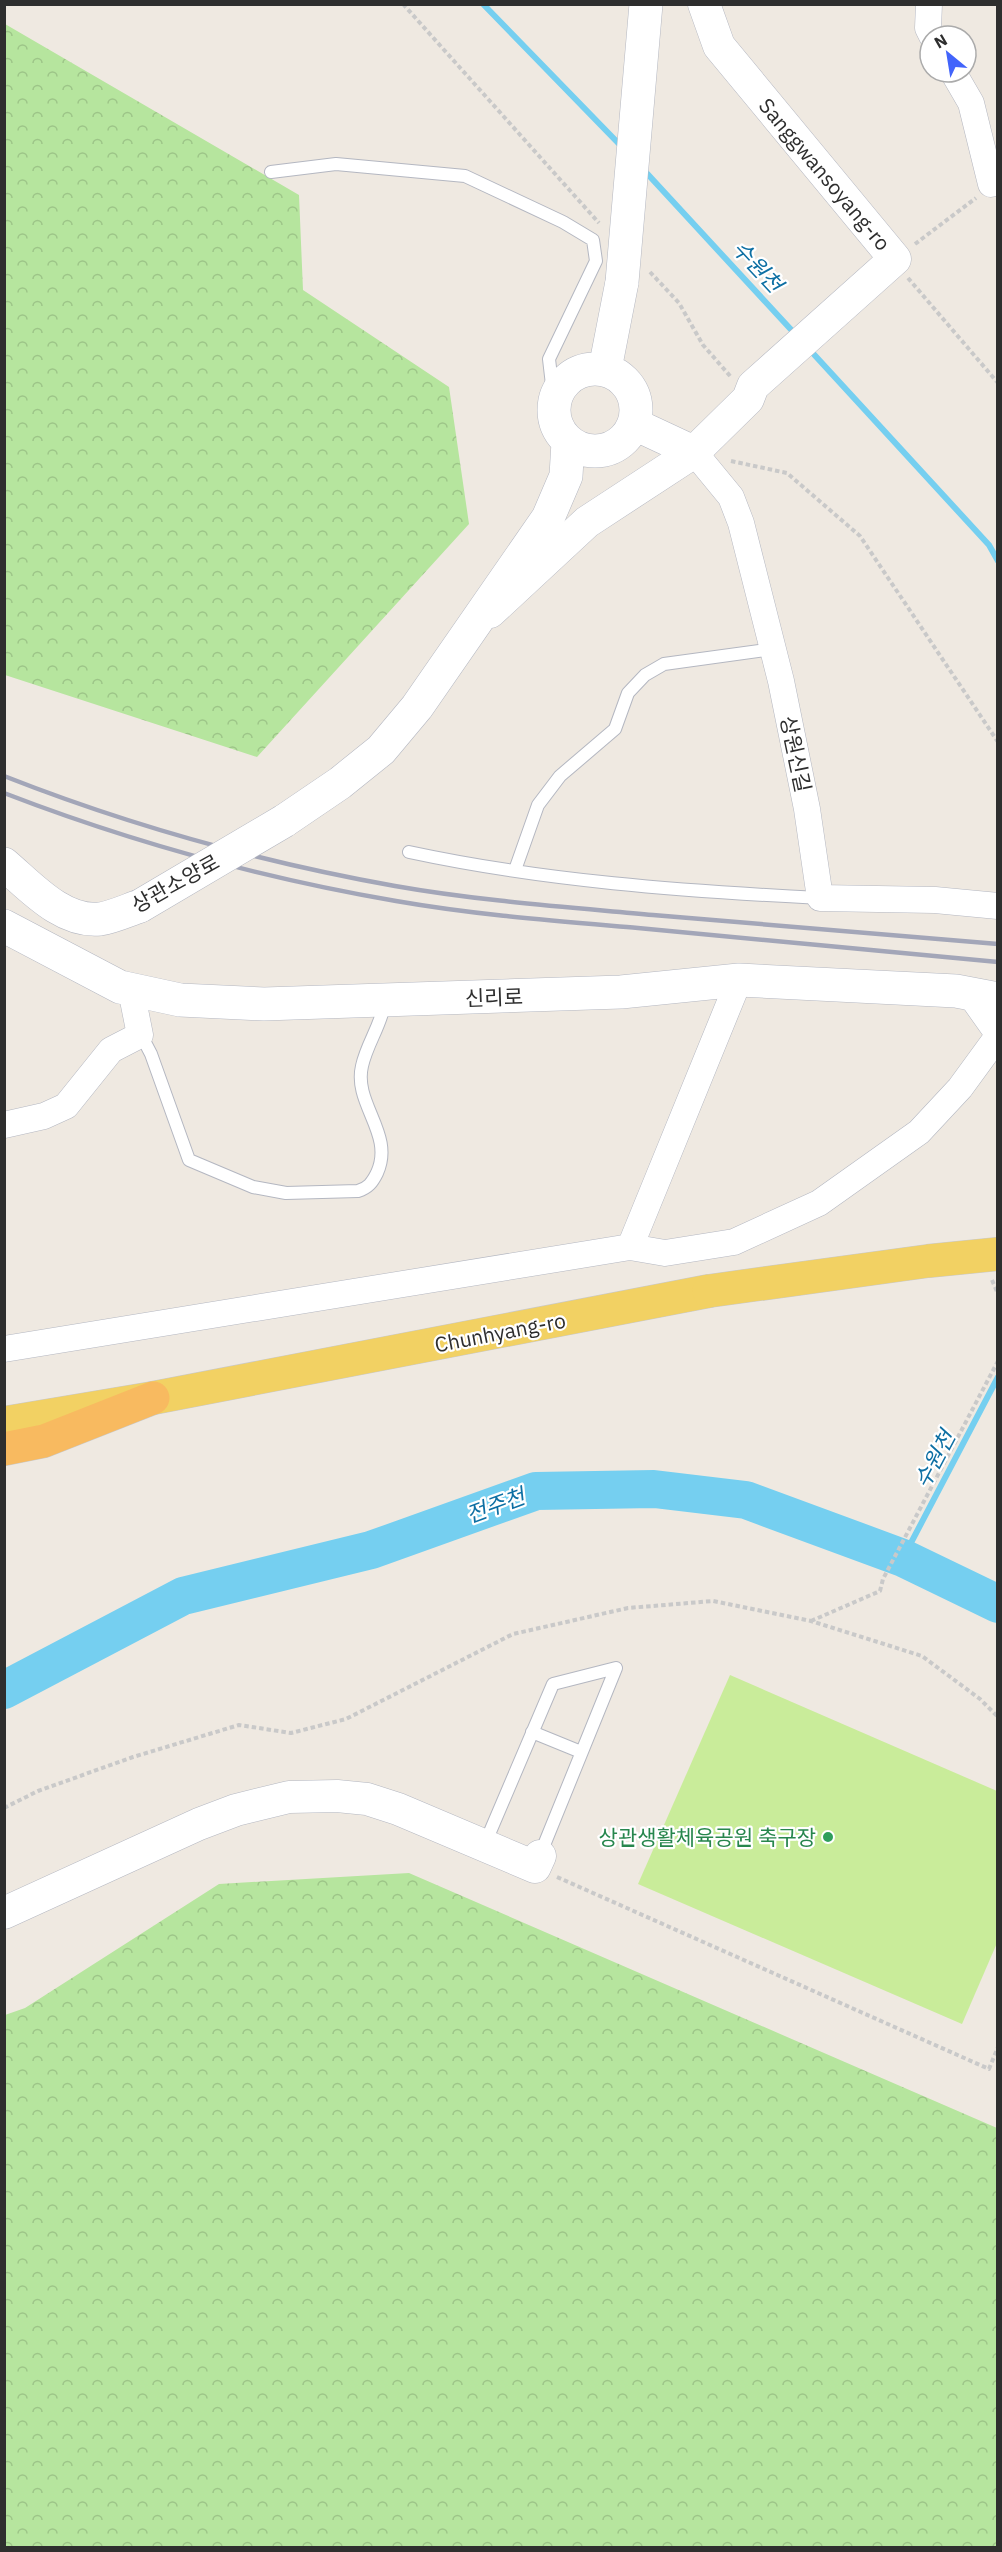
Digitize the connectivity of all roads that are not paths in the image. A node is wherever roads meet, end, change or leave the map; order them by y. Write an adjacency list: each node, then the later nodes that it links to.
1 (646, 4): 8 (main road, bridge)
2 (704, 4): 12 (street, Sanggwansoyang-ro)
3 (928, 4): 4 (street)
4 (928, 24)
5 (960, 84): 7 (street)
6 (271, 172): 9 (lane)
7 (992, 184)
8 (605, 369): 9 (main road); 10 (main road)
9 (554, 402): 11 (main road, Sanggwansoyang-ro)
10 (634, 424): 11 (main road); 12 (street)
11 (568, 442): 13 (main road, Sanggwansoyang-ro)
12 (694, 452): 13 (street, Sanggwansoyang-ro); 14 (street, 상원신길)
13 (476, 625): 15 (main road, Sanggwansoyang-ro)
14 (773, 649): 18 (lane); 19 (street, 상원신길)
15 (284, 821): 17 (main road, 상관소양로, bridge)
16 (409, 852): 18 (lane)
17 (4, 864)
18 (515, 870): 19 (lane)
19 (820, 898): 20 (street)
20 (998, 906)
21 (4, 926): 23 (main road, 신리로)
22 (739, 980): 24 (main road, 신리로); 25 (main road, 신리로); 29 (street)
23 (131, 990): 25 (main road, 신리로); 26 (street)
24 (983, 996): 27 (street)
25 (386, 1000): 26 (lane)
26 (139, 1030): 28 (street)
27 (998, 1035): 29 (street)
28 (4, 1125)
29 (630, 1246): 31 (street)
30 (998, 1254): 32 (main road, Chunhyang-ro, bridge)
31 (4, 1349)
32 (153, 1398): 33 (main road, Chunhyang-ro); 34 (highway)
33 (4, 1423)
34 (4, 1449)
35 (532, 1732): 36 (lane); 36 (lane); 37 (lane)
36 (581, 1752): 38 (lane)
37 (483, 1846): 38 (street); 39 (street)
38 (537, 1862)
39 (4, 1913)

